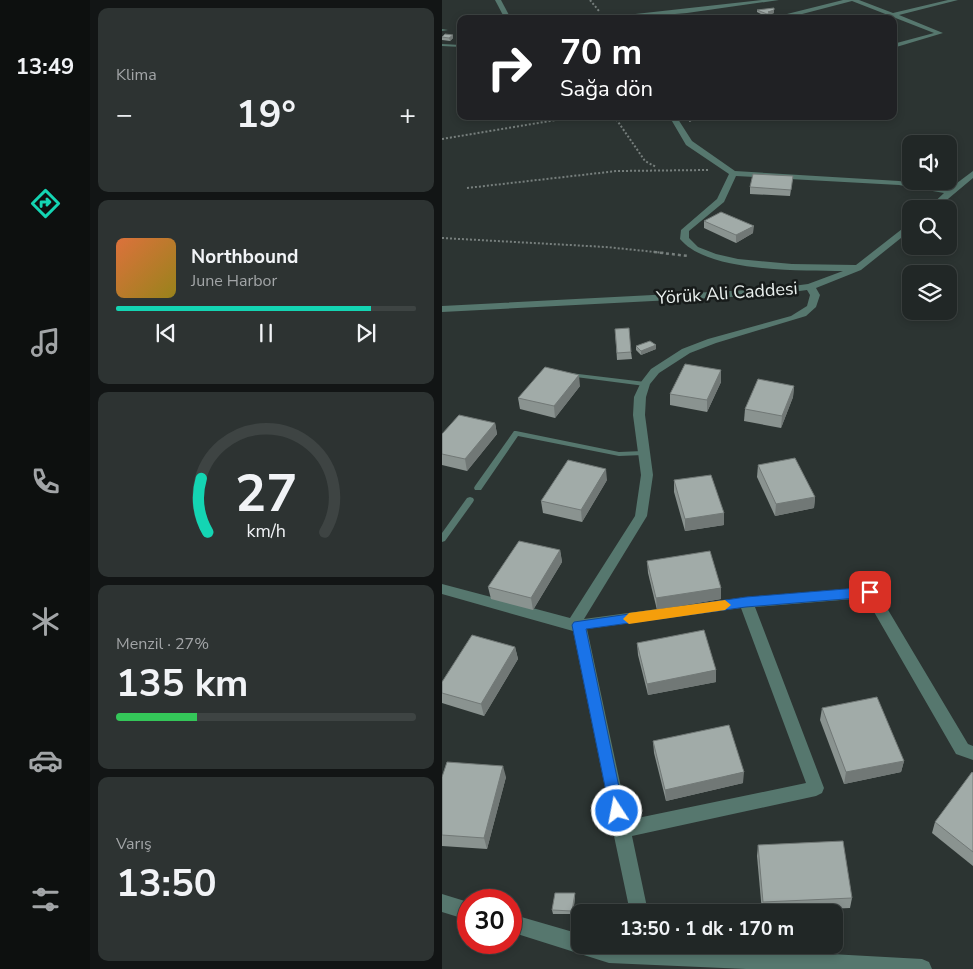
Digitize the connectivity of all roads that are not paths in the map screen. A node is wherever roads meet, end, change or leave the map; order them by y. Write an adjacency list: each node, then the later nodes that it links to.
1 (498, 0): 6 (street)
2 (776, 0): 5 (street)
3 (852, 0): 9 (street); 10 (street)
4 (955, 0): 10 (street)
5 (687, 11): 7 (street); 8 (street)
6 (506, 15)
7 (663, 15)
8 (690, 15)
9 (792, 15)
10 (893, 15)
11 (897, 17): 12 (street)
12 (907, 21): 13 (street); 15 (street)
13 (897, 23)
14 (442, 45): 16 (lane)
15 (897, 45)
16 (457, 46)
17 (674, 120): 18 (street)
18 (733, 173): 20 (street); 23 (street)
19 (972, 173): 20 (street)
20 (951, 192): 21 (street)
21 (942, 200)
22 (902, 232): 23 (street)
23 (858, 268): 24 (street)
24 (810, 287): 25 (street, Yörük Ali Caddesi); 27 (street, Yörük Ali Caddesi)
25 (442, 309)
26 (560, 374): 27 (lane)
27 (645, 384): 28 (street)
28 (643, 453): 29 (lane); 34 (street)
29 (478, 488)
30 (470, 500): 31 (lane)
31 (442, 539)
32 (442, 589): 34 (street)
33 (746, 602): 34 (street); 35 (street); 36 (street)
34 (576, 625): 36 (street)
35 (972, 753)
36 (620, 830): 38 (street)
37 (442, 903): 39 (street)
38 (637, 904)
39 (457, 908)
40 (522, 926): 41 (street)
41 (571, 941)
42 (662, 954): 43 (street)
43 (922, 969)

